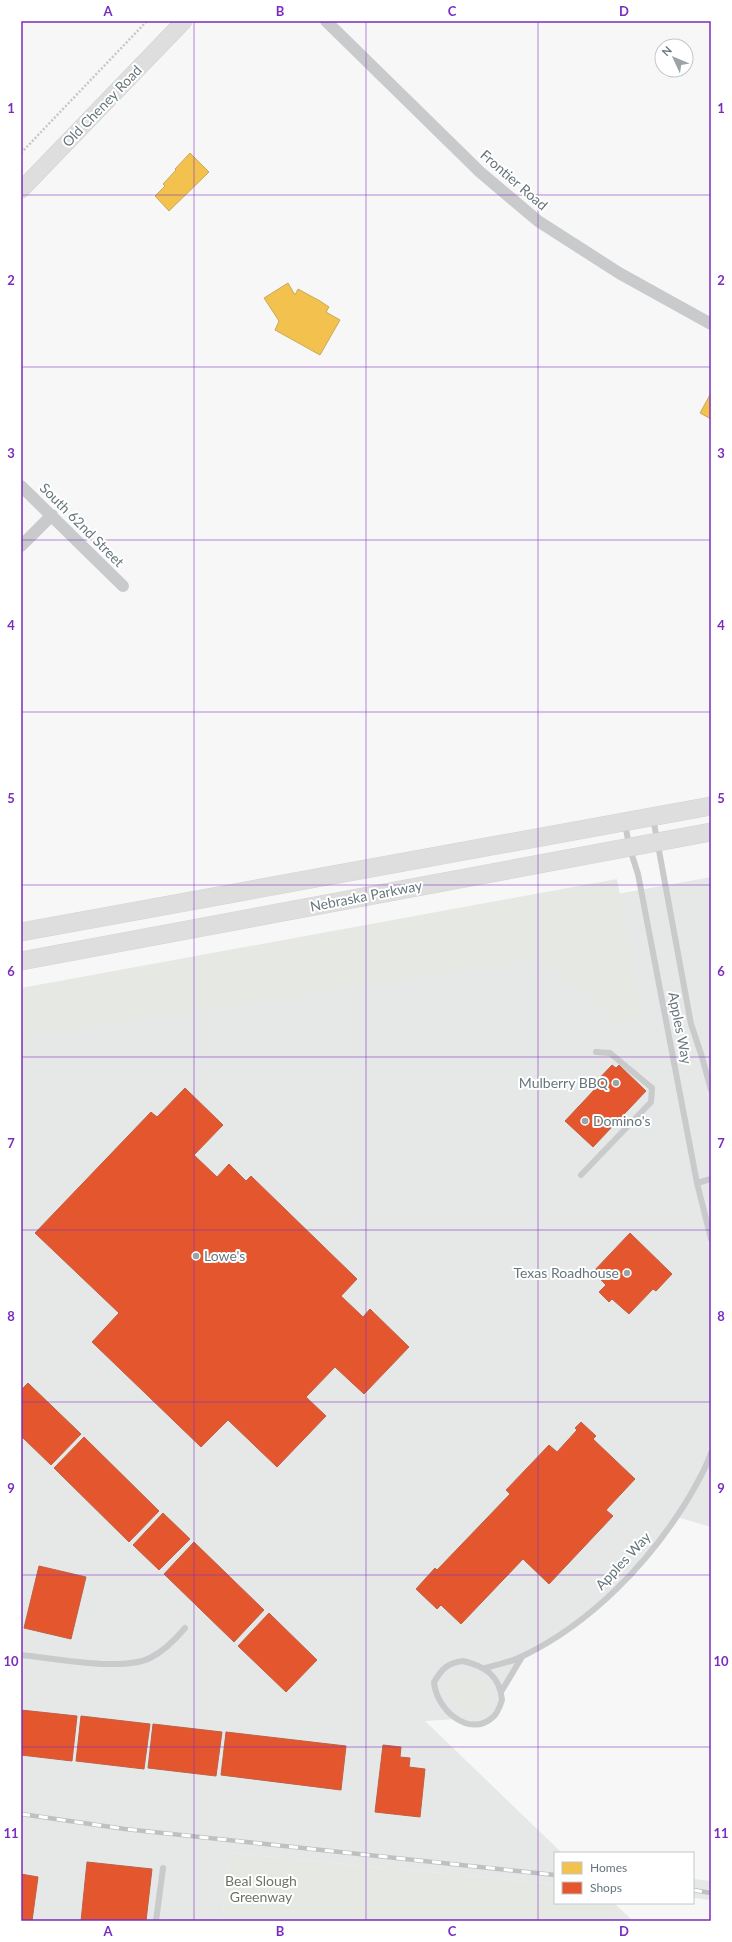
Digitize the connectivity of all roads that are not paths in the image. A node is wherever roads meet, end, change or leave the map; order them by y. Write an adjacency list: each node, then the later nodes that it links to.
1 (184, 21): 3 (main road, Old Cheney Road)
2 (326, 21): 4 (street, Frontier Road)
3 (21, 190)
4 (711, 324)
5 (21, 486): 6 (street, South 62nd Street)
6 (52, 515): 7 (street); 8 (street, South 62nd Street)
7 (21, 546)
8 (123, 586)
9 (711, 806): 10 (main road, Nebraska Parkway)
10 (653, 816): 11 (main road, Nebraska Parkway); 13 (lane, Apples Way)
11 (624, 822): 14 (lane, Apples Way); 15 (main road, Nebraska Parkway)
12 (711, 832): 13 (main road, Nebraska Parkway)
13 (658, 842): 14 (main road, Nebraska Parkway); 18 (lane, Apples Way)
14 (629, 846): 16 (main road, Nebraska Parkway); 21 (lane, Apples Way)
15 (21, 932)
16 (21, 961)
17 (596, 1052): 19 (lane)
18 (711, 1090)
19 (581, 1175)
20 (711, 1179): 21 (lane)
21 (697, 1183): 22 (lane, Apples Way)
22 (711, 1239)
23 (711, 1453): 26 (lane, Apples Way)
24 (185, 1628): 25 (lane)
25 (21, 1655)
26 (522, 1657): 27 (lane, Apples Way); 28 (lane, Apples Way)
27 (485, 1668): 28 (lane); 28 (lane)
28 (501, 1692)
29 (163, 1868): 30 (lane)
30 (156, 1921)

